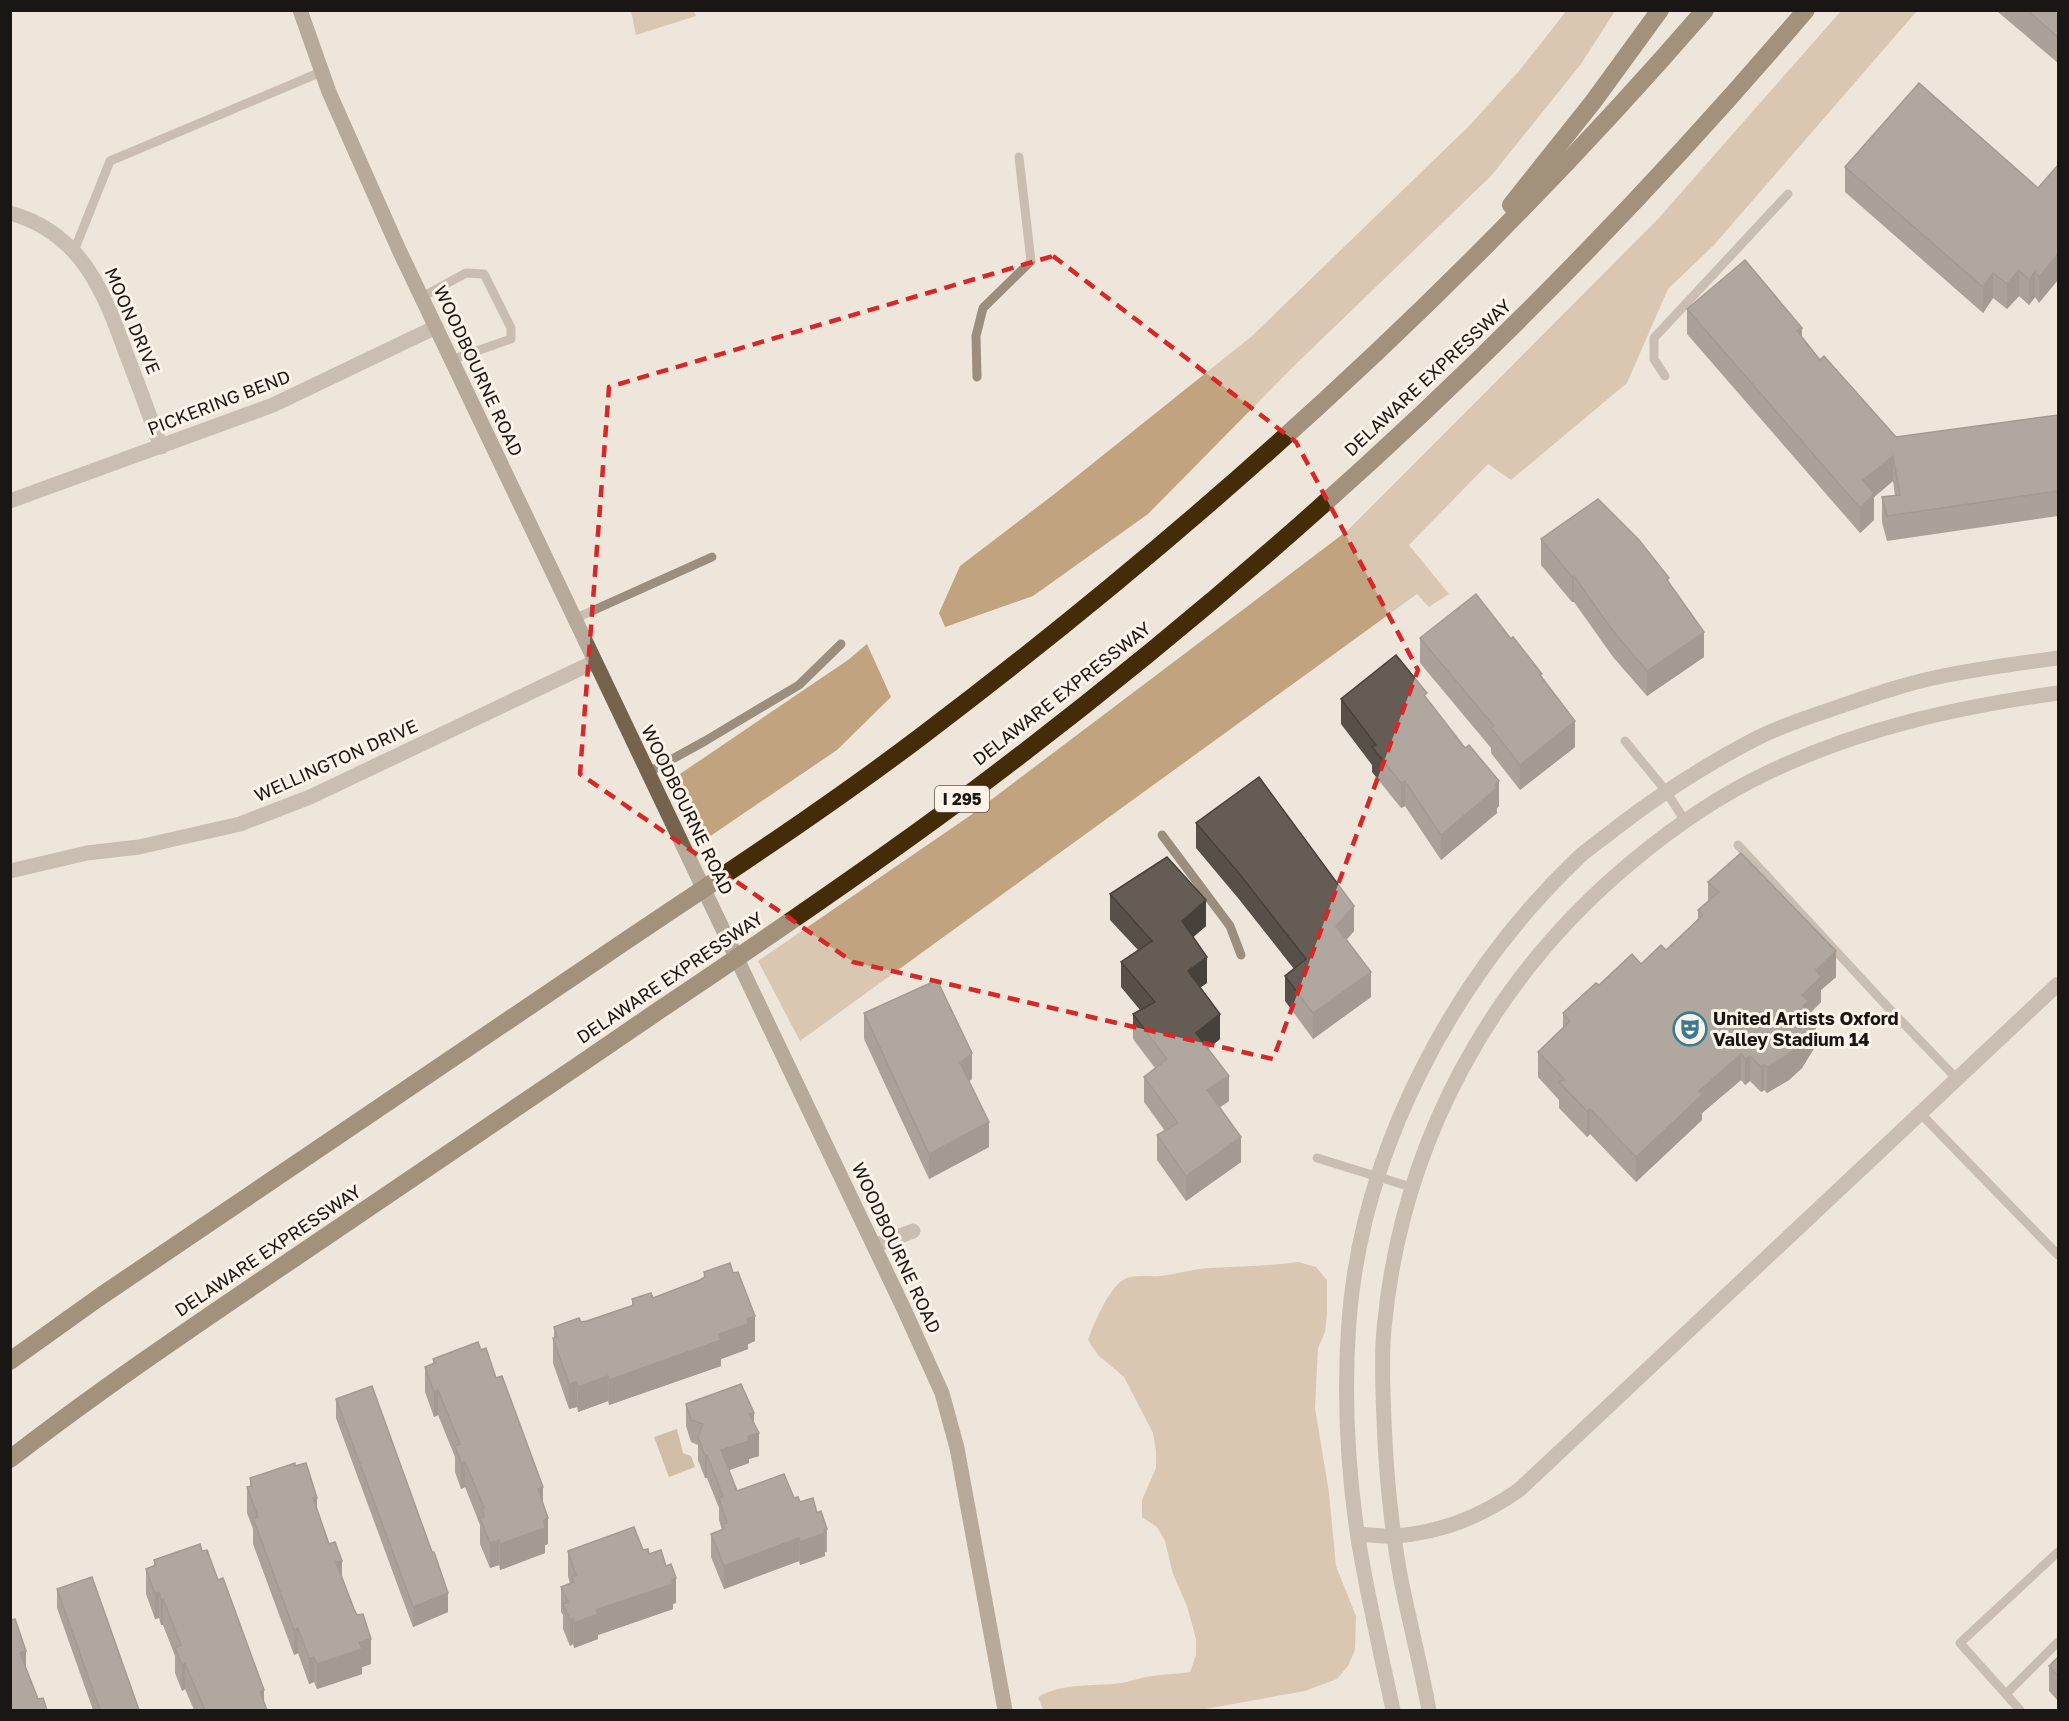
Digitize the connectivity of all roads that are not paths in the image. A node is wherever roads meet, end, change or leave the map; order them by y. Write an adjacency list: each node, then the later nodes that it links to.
1 (300, 10): 5 (main road, WOODBOURNE ROAD)
2 (1660, 10): 10 (highway)
3 (1705, 10): 10 (highway)
4 (1806, 10): 42 (highway, DELAWARE EXPRESSWAY / I 295)
5 (321, 72): 9 (lane); 11 (main road, WOODBOURNE ROAD)
6 (1019, 157): 15 (lane)
7 (1788, 194): 14 (lane)
8 (10, 213): 9 (street, MOON DRIVE)
9 (74, 251): 16 (street, MOON DRIVE)
10 (1454, 276): 41 (highway)
11 (422, 297): 12 (main road, WOODBOURNE ROAD); 13 (lane)
12 (436, 327): 13 (main road, WOODBOURNE ROAD); 16 (street, PICKERING BEND)
13 (451, 360): 19 (main road, WOODBOURNE ROAD)
14 (1665, 376)
15 (977, 377)
16 (161, 447): 17 (street, PICKERING BEND)
17 (10, 501)
18 (712, 557): 19 (lane)
19 (574, 619): 22 (main road, WOODBOURNE ROAD)
20 (841, 644): 25 (lane)
21 (2058, 658): 26 (street)
22 (594, 662): 25 (main road, WOODBOURNE ROAD); 30 (street, WELLINGTON DRIVE)
23 (2058, 693): 27 (street)
24 (1625, 741): 26 (lane)
25 (647, 772): 39 (main road, WOODBOURNE ROAD)
26 (1666, 791): 27 (lane); 36 (street)
27 (1685, 821): 37 (street)
28 (1162, 835): 31 (lane)
29 (1738, 845): 33 (lane)
30 (10, 871)
31 (1242, 955)
32 (2058, 984): 33 (street)
33 (1957, 1079): 34 (street)
34 (1920, 1113): 40 (lane); 44 (street)
35 (1317, 1158): 36 (lane)
36 (1378, 1176): 37 (lane); 43 (street)
37 (1411, 1187): 44 (street)
38 (913, 1231): 39 (street)
39 (874, 1246): 48 (main road, WOODBOURNE ROAD)
40 (2058, 1255)
41 (10, 1361)
42 (10, 1459)
43 (1358, 1534): 44 (street); 49 (street)
44 (1394, 1536): 50 (street)
45 (2058, 1552): 47 (lane)
46 (2058, 1642): 47 (lane)
47 (2006, 1694): 51 (lane)
48 (1005, 1710)
49 (1393, 1710)
50 (1429, 1710)
51 (2020, 1710)

